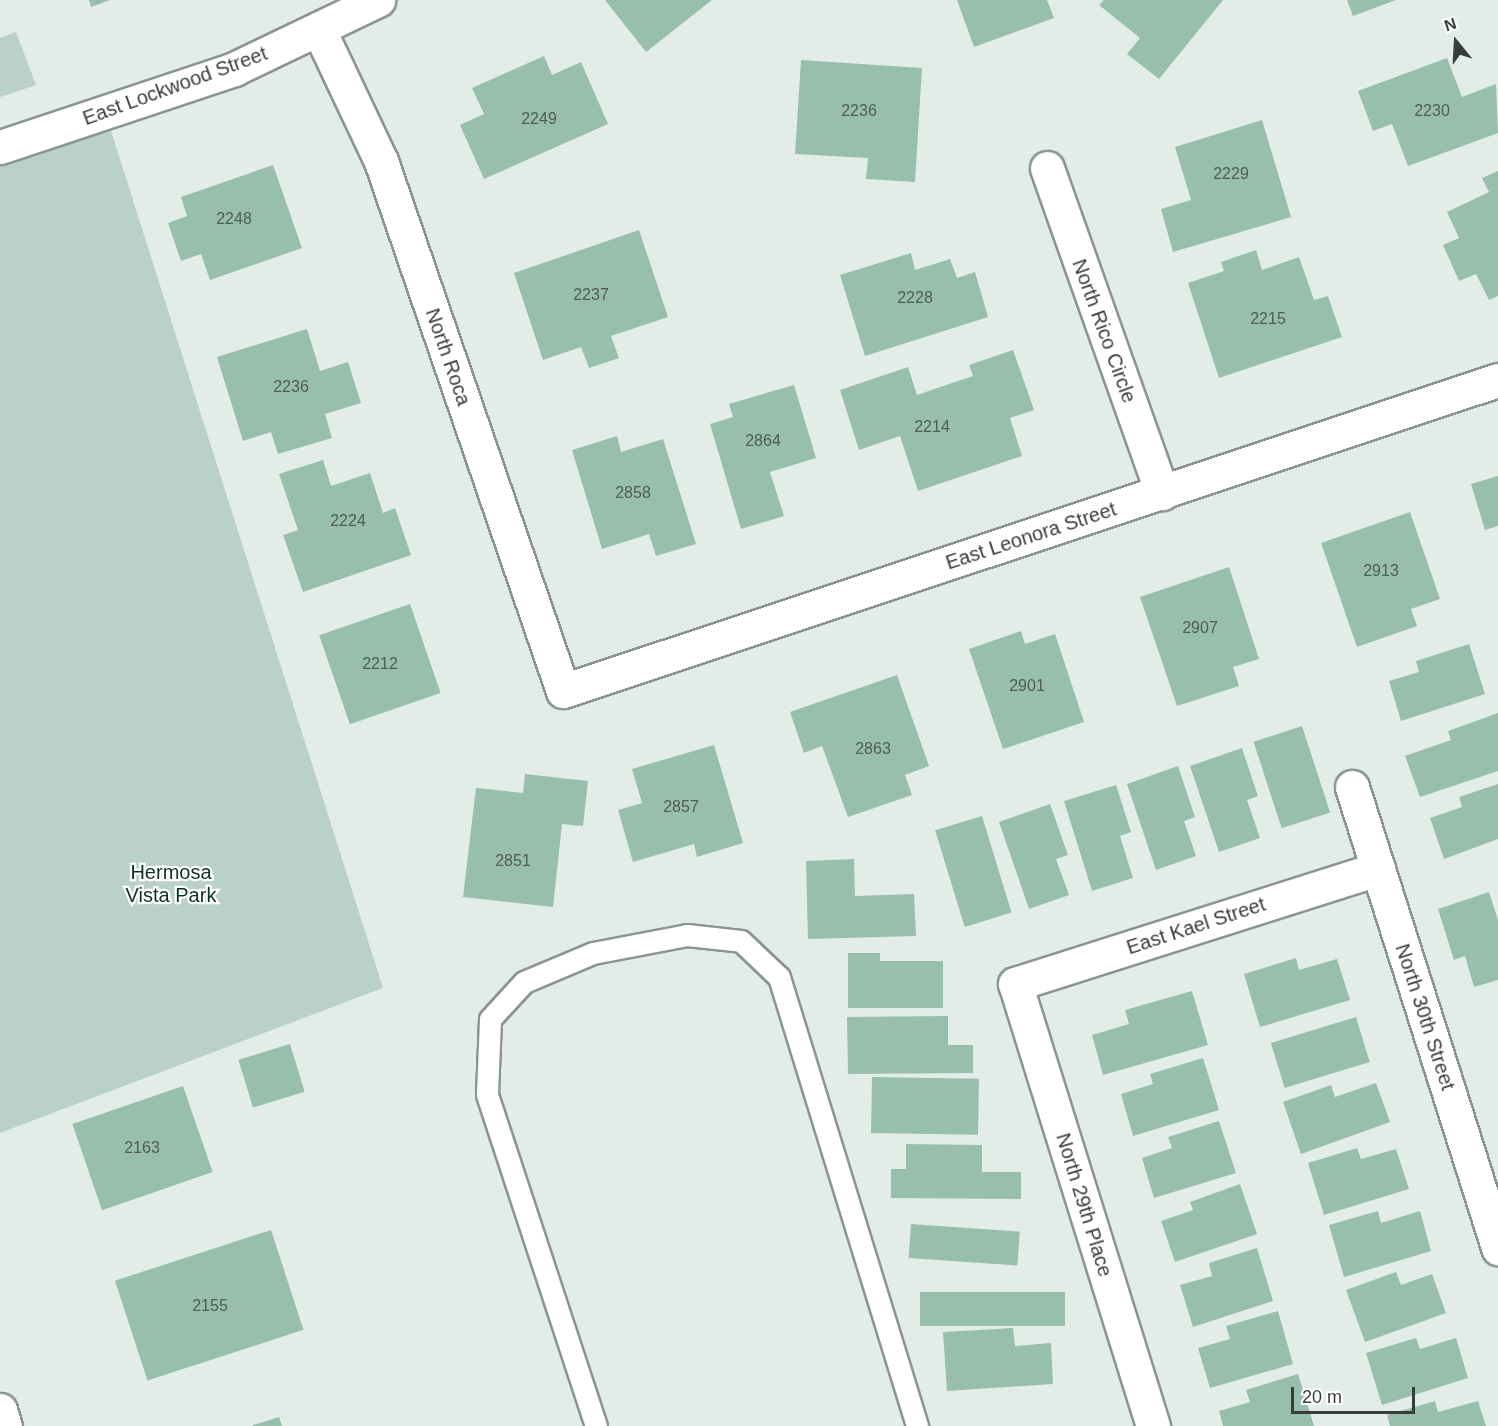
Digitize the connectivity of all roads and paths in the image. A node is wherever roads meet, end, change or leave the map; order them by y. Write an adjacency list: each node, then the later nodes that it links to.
1 (378, 0): 2 (street, East Lockwood Street)
2 (319, 30): 3 (street, East Lockwood Street); 7 (street, North Roca)
3 (0, 147)
4 (1047, 168): 6 (street, North Rico Circle)
5 (1498, 380): 6 (street, East Leonora Street)
6 (1162, 493): 7 (street, East Leonora Street)
7 (563, 691)
8 (1352, 787): 9 (street, North 30th Street)
9 (1378, 869): 10 (street, East Kael Street); 11 (street, North 30th Street)
10 (1015, 984): 16 (street, North 29th Place)
11 (1498, 1248)
12 (0, 1410): 13 (street)
13 (5, 1426)
14 (596, 1426): 15 (lane)
15 (917, 1426)
16 (1153, 1426)

